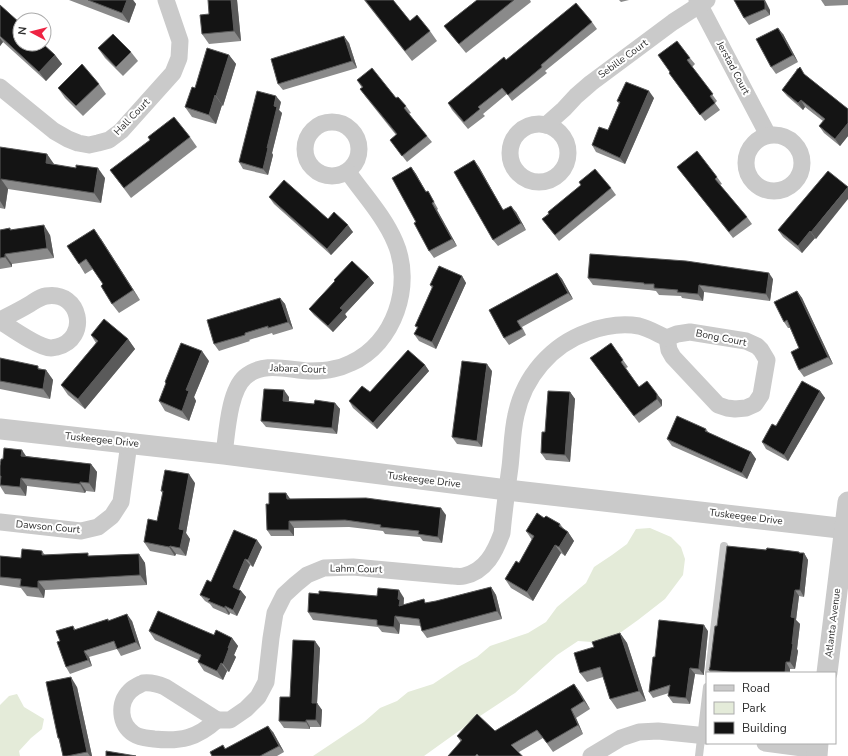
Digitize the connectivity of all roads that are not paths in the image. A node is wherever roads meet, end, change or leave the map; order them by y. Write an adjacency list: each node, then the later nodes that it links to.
1 (166, 0): 3 (street, Hall Court)
2 (702, 2): 4 (street, Sebille Court); 5 (street, Jerstad Court)
3 (0, 87)
4 (546, 125)
5 (768, 135)
6 (348, 172): 10 (street, Jabara Court)
7 (667, 338): 7 (street, Bong Court); 11 (street)
8 (0, 429): 9 (street, Tuskeegee Drive)
9 (129, 443): 10 (street, Tuskeegee Drive); 13 (street, Dawson Court)
10 (224, 454): 11 (street, Tuskeegee Drive)
11 (507, 490): 14 (street, Tuskeegee Drive); 19 (street, Lahm Court)
12 (848, 502): 14 (street, Atlanta Avenue)
13 (0, 522)
14 (846, 529): 17 (street, Atlanta Avenue)
15 (724, 546): 16 (lane)
16 (709, 672)
17 (827, 672)
18 (706, 703): 20 (lane)
19 (217, 720): 19 (street, Lahm Court)
20 (704, 736): 23 (street); 24 (lane)
21 (772, 744): 22 (street)
22 (817, 750)
23 (591, 756)
24 (699, 756)

